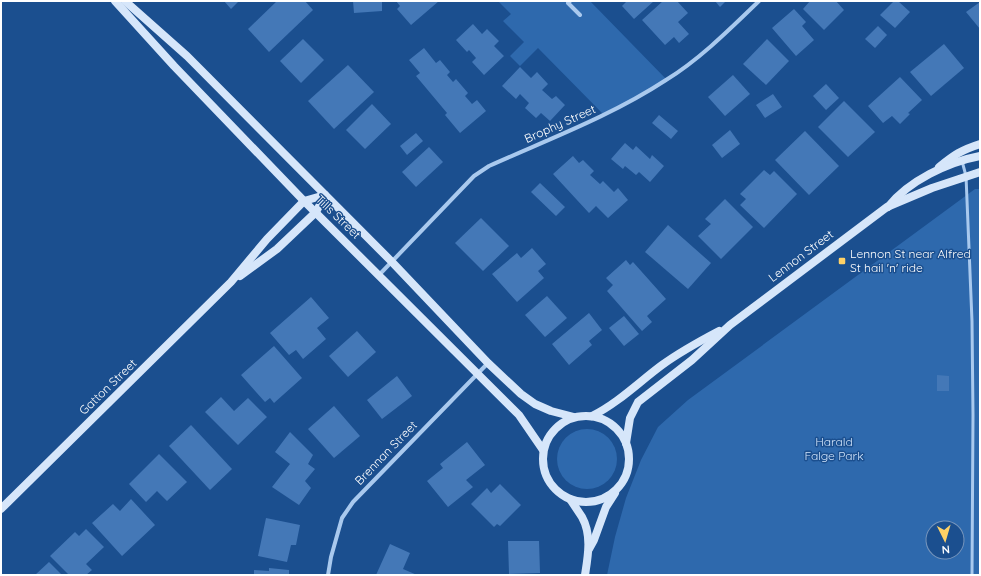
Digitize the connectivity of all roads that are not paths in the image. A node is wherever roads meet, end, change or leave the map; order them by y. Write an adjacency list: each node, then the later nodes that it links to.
1 (115, 1): 13 (street, Tills Street)
2 (125, 1): 12 (street, Tills Street)
3 (758, 1): 16 (street, Brophy Street)
4 (568, 2): 5 (street)
5 (580, 15)
6 (980, 144): 9 (street)
7 (980, 156): 8 (street, Lennon Street)
8 (962, 161): 9 (street, Lennon Street); 11 (lane)
9 (934, 172): 14 (street, Lennon Street)
10 (980, 172): 11 (street, Lennon Street)
11 (966, 176): 14 (street, Lennon Street); 32 (lane)
12 (325, 195): 13 (street, Gatton Street); 15 (street, Gatton Street); 16 (street, Tills Street)
13 (304, 201): 15 (street, Tills Street); 18 (street, Gatton Street)
14 (887, 207): 19 (street, Lennon Street)
15 (316, 212): 17 (street, Tills Street); 18 (street, Gatton Street)
16 (392, 262): 17 (street, Brophy Street); 20 (street, Tills Street)
17 (379, 275): 21 (street, Tills Street)
18 (231, 282): 28 (street, Gatton Street)
19 (730, 325): 22 (street, Lennon Street); 24 (street, Lennon Street)
20 (488, 363): 21 (street, Brennan Street); 23 (street, Tills Street)
21 (478, 373): 25 (street, Tills Street); 30 (street, Brennan Street)
22 (592, 416): 23 (street); 24 (street)
23 (574, 417): 25 (street)
24 (626, 443): 26 (street)
25 (543, 450): 27 (street)
26 (618, 488): 27 (street); 29 (street)
27 (570, 499): 29 (street)
28 (1, 508)
29 (589, 549): 31 (street)
30 (328, 575)
31 (584, 575)
32 (972, 575)

